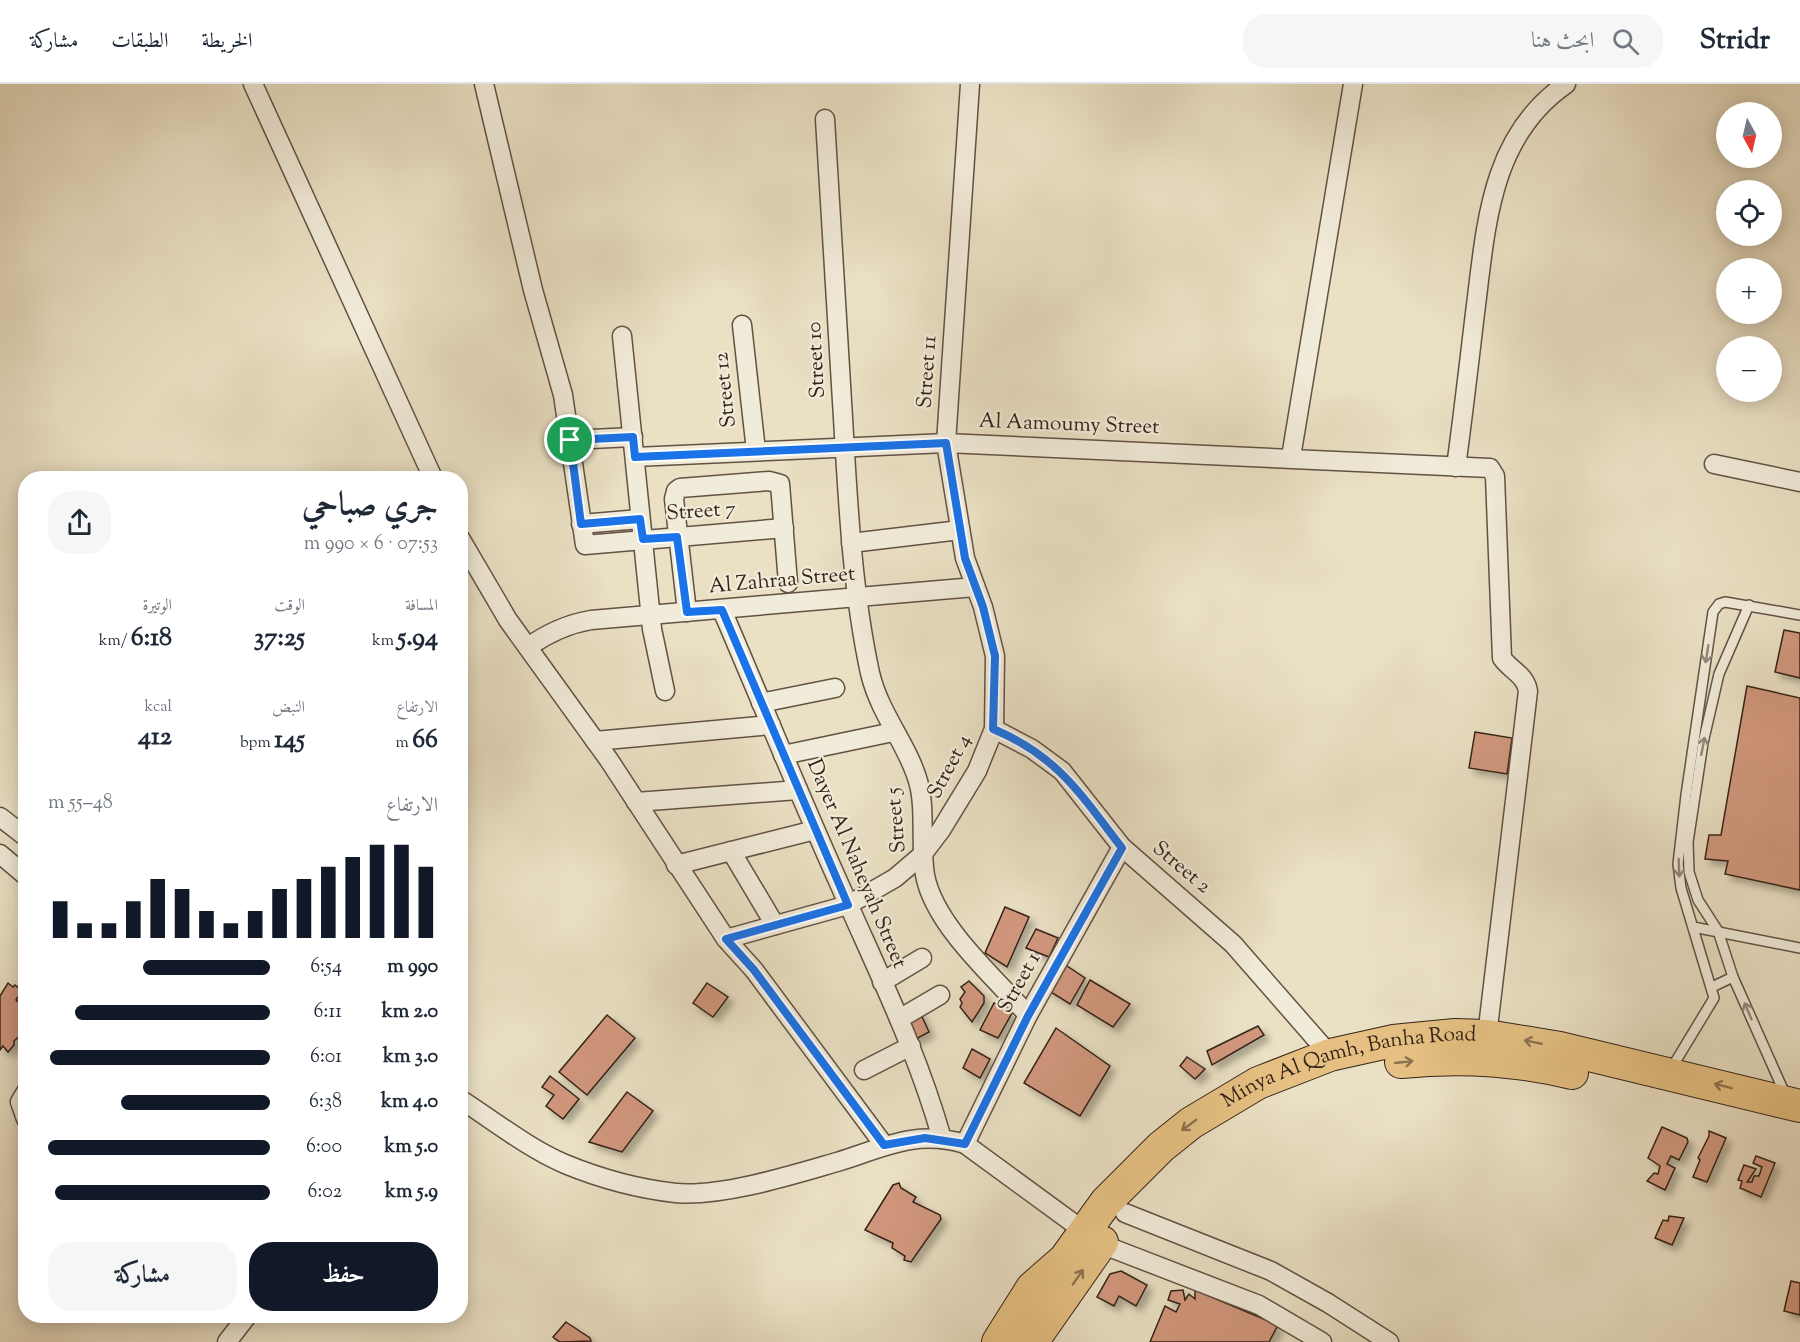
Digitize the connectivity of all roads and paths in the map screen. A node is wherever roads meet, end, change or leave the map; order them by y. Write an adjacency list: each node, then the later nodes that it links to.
1 (254, 84): 18 (street)
2 (484, 84): 10 (street)
3 (970, 84): 11 (street, Street 11)
4 (1353, 84): 15 (street)
5 (1566, 84): 17 (street)
6 (825, 119): 12 (street, Street 10)
7 (742, 325): 13 (street, Street 12)
8 (622, 336): 9 (street)
9 (633, 437): 10 (street); 14 (street)
10 (570, 440): 21 (street)
11 (946, 443): 12 (street, Al Aamoumy Street); 15 (street, Al Aamoumy Street); 23 (street, Street 11)
12 (845, 447): 13 (street, Al Aamoumy Street); 26 (street, Street 10)
13 (756, 451): 14 (street, Al Aamoumy Street)
14 (635, 457): 20 (street)
15 (1291, 457): 17 (street, Al Aamoumy Street)
16 (1714, 464): 19 (street)
17 (1456, 467): 69 (street, Al Aamoumy Street)
18 (431, 471)
19 (1800, 482)
20 (640, 519): 21 (street); 25 (street)
21 (581, 524): 25 (street, Street 7)
22 (784, 528): 24 (street, Street 7); 24 (street); 28 (street)
23 (960, 530): 26 (street); 29 (street, Street 11)
24 (677, 537): 25 (street, Street 7); 33 (street)
25 (643, 539): 34 (street)
26 (851, 543): 30 (street, Street 10)
27 (468, 552): 36 (street)
28 (788, 583)
29 (975, 587): 30 (street, Al Zahraa Street); 41 (street, Street 11)
30 (858, 597): 32 (street, Al Zahraa Street); 42 (street, Street 5)
31 (1749, 605): 35 (lane); 58 (lane, one-way to 58); 59 (lane, one-way to 31)
32 (722, 610): 33 (street, Al Zahraa Street); 39 (street, Dayer Al Naheyah Street)
33 (687, 612): 34 (street, Al Zahraa Street)
34 (651, 615): 36 (street, Al Zahraa Street); 38 (street)
35 (1800, 615)
36 (528, 647): 43 (street)
37 (835, 687): 39 (street)
38 (665, 691)
39 (761, 703): 40 (street, Dayer Al Naheyah Street)
40 (771, 725): 43 (street); 44 (street, Dayer Al Naheyah Street)
41 (993, 729): 50 (street, Street 2); 53 (street, Street 4)
42 (893, 732): 44 (street); 53 (street, Street 5)
43 (595, 741): 46 (street)
44 (783, 755): 45 (street, Dayer Al Naheyah Street)
45 (798, 790): 46 (street); 48 (street, Dayer Al Naheyah Street)
46 (636, 802): 54 (street)
47 (0, 817): 49 (street)
48 (815, 830): 51 (street); 56 (street, Dayer Al Naheyah Street)
49 (18, 831)
50 (1122, 848): 67 (street, Street 1); 71 (street, Street 2)
51 (731, 852): 54 (street); 57 (street)
52 (0, 855): 55 (street)
53 (922, 855): 56 (street, Street 4); 67 (street, Street 5)
54 (676, 865): 60 (street)
55 (18, 870)
56 (848, 905): 57 (street, Street 4); 64 (street, Dayer Al Naheyah Street)
57 (775, 925): 60 (street, Street 4)
58 (1693, 927): 59 (lane); 65 (lane)
59 (1718, 931): 61 (lane); 63 (lane)
60 (726, 939): 78 (street)
61 (1800, 948)
62 (922, 958): 64 (street)
63 (1733, 977): 65 (lane); 75 (lane, one-way to 63)
64 (882, 982): 68 (street, Dayer Al Naheyah Street)
65 (1712, 987): 73 (lane)
66 (940, 994): 68 (street)
67 (1028, 1016): 77 (street, Street 1)
68 (898, 1019): 70 (street, Dayer Al Naheyah Street)
69 (1487, 1036): 71 (highway, Minya Al Qamh, Banha Road); 73 (highway, Minya Al Qamh, Banha Road, one-way to 69)
70 (911, 1046): 72 (street); 76 (street, Dayer Al Naheyah Street)
71 (1330, 1055): 80 (highway, Minya Al Qamh, Banha Road, one-way to 80)
72 (864, 1070)
73 (1668, 1073): 75 (highway, Minya Al Qamh, Banha Road, one-way to 73)
74 (468, 1104): 78 (street)
75 (1783, 1110): 79 (highway, Minya Al Qamh, Banha Road, one-way to 75)
76 (942, 1139): 77 (street); 78 (street)
77 (965, 1144): 80 (street)
78 (884, 1145)
79 (1125, 1213): 80 (highway, Minya Al Qamh, Banha Road); 88 (street)
80 (1092, 1238): 81 (highway, Minya Al Qamh, Banha Road); 86 (highway, Minya Al Qamh, Banha Road, one-way to 80); 87 (street)
81 (1065, 1259): 84 (highway, Minya Al Qamh, Banha Road); 85 (highway)
82 (242, 1323): 83 (street)
83 (227, 1342)
84 (998, 1342)
85 (1011, 1342)
86 (1032, 1342)
87 (1322, 1342)
88 (1389, 1342)

